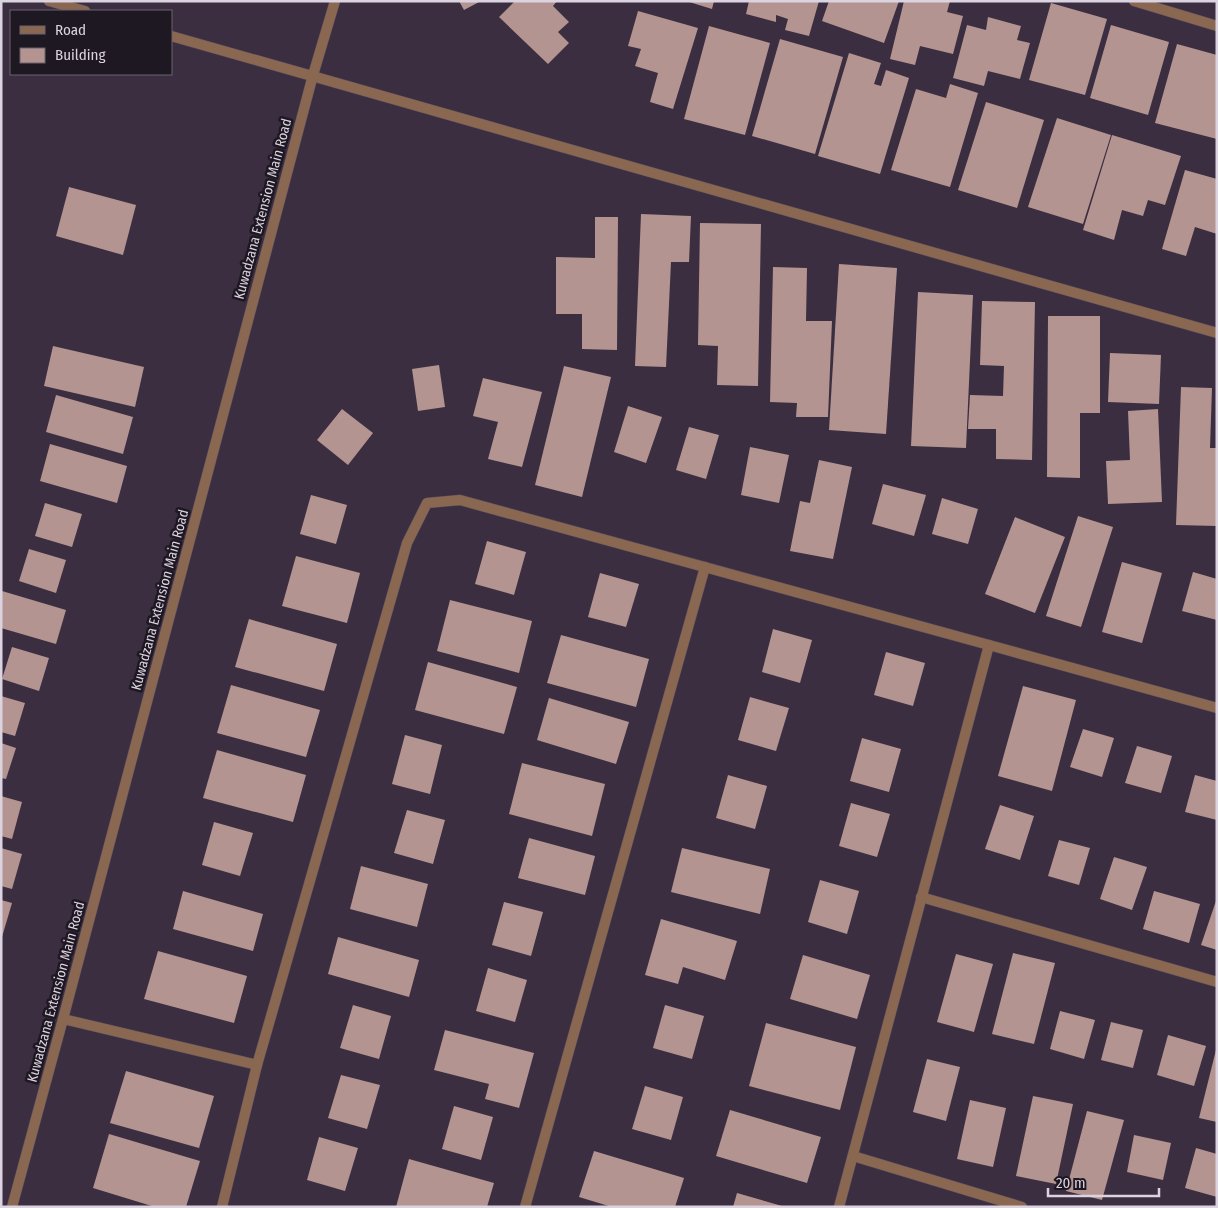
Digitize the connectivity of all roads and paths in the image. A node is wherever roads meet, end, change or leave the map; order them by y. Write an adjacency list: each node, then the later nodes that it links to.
1 (49, 1): 4 (street)
2 (335, 1): 7 (street, Kuwadzana Extension Main Road)
3 (1134, 1): 5 (street)
4 (80, 10)
5 (1217, 26)
6 (172, 36): 7 (street)
7 (313, 75): 8 (street); 14 (street, Kuwadzana Extension Main Road)
8 (1217, 333)
9 (705, 567): 10 (street); 15 (street); 19 (street)
10 (989, 644): 11 (street); 12 (street)
11 (1217, 708)
12 (922, 897): 13 (street); 16 (street)
13 (1217, 982)
14 (63, 1019): 15 (street); 17 (street, Kuwadzana Extension Main Road)
15 (257, 1066): 18 (street)
16 (853, 1156): 20 (street); 21 (street)
17 (12, 1207)
18 (222, 1207)
19 (525, 1207)
20 (839, 1207)
21 (1022, 1207)

